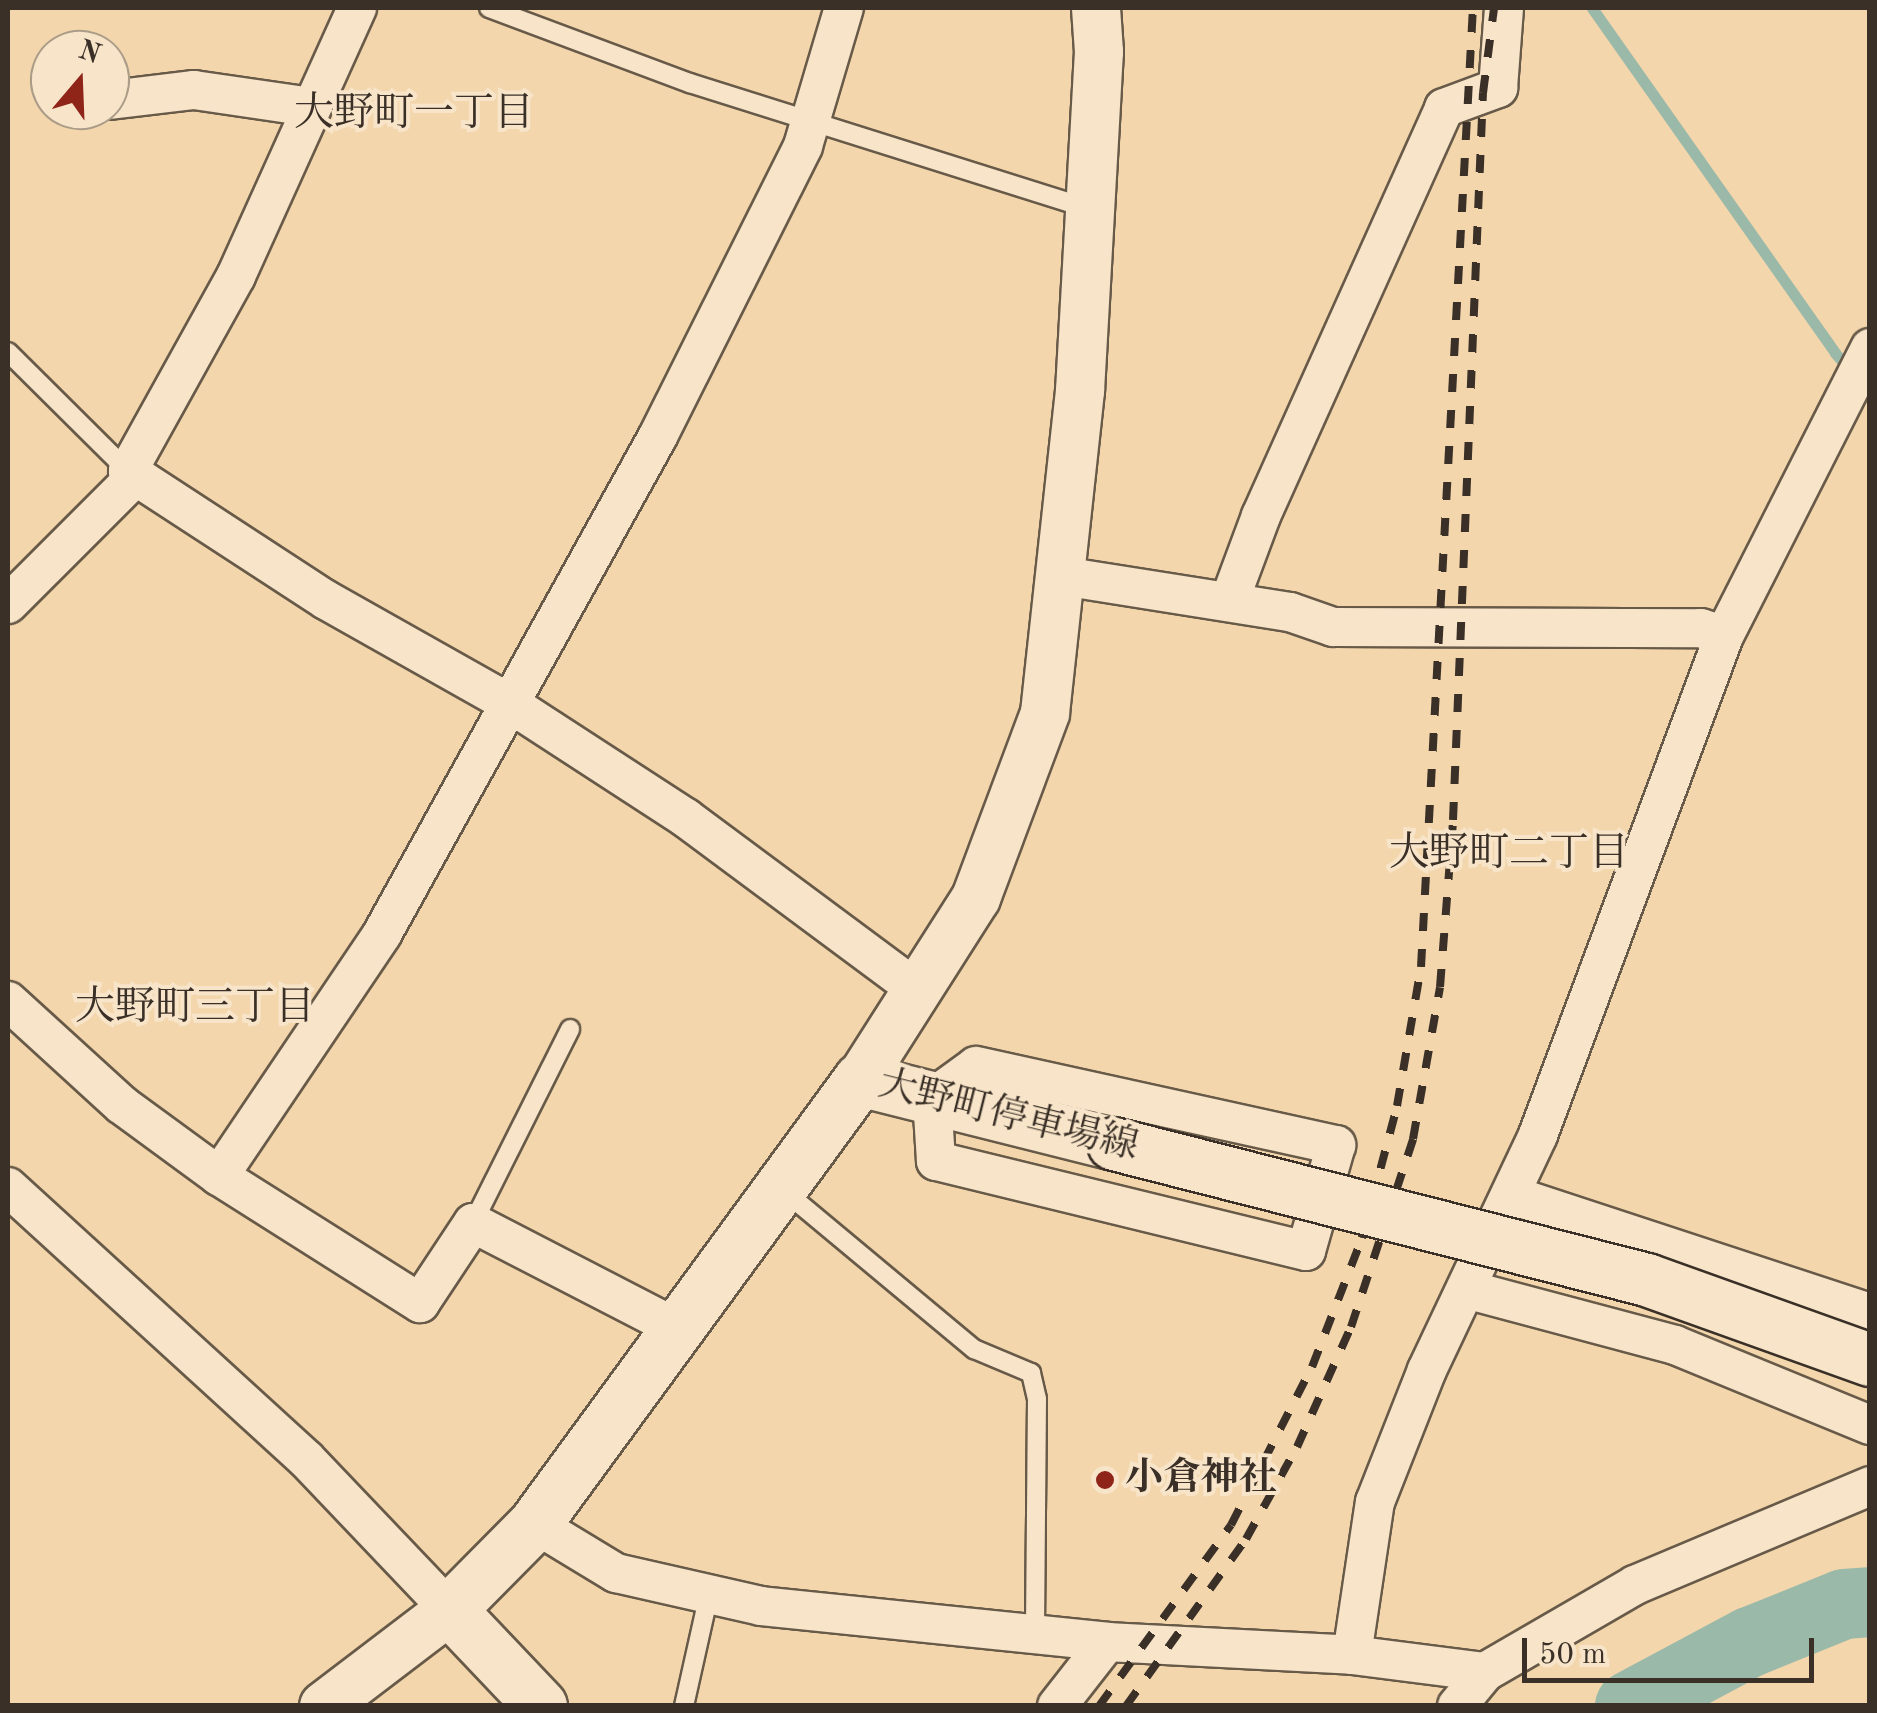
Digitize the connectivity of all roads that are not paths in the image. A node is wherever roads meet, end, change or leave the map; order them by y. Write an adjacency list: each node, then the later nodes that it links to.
1 (358, 8): 7 (street)
2 (490, 8): 8 (lane)
3 (844, 8): 8 (street)
4 (1096, 8): 9 (street)
5 (1504, 8): 14 (street)
6 (130, 98): 7 (street)
7 (310, 107): 12 (street)
8 (811, 119): 9 (lane); 17 (street)
9 (1090, 209): 13 (street)
10 (8, 352): 12 (lane)
11 (1863, 363): 16 (street)
12 (132, 474): 15 (street); 17 (street)
13 (1062, 576): 14 (street); 18 (street)
14 (1229, 602): 16 (street)
15 (8, 604)
16 (1724, 636): 26 (street)
17 (512, 705): 18 (street); 23 (street)
18 (920, 992): 21 (street)
19 (8, 1001): 23 (street)
20 (570, 1029): 27 (lane)
21 (860, 1080): 22 (main road, 大野町停車場線); 25 (main road, 大野町停車場線)
22 (932, 1098): 22 (street); 31 (main road, 大野町停車場線, bridge)
23 (218, 1176): 27 (street)
24 (8, 1188): 36 (street)
25 (782, 1189): 30 (main road, 大野町停車場線); 37 (lane)
26 (1511, 1195): 28 (street); 29 (street)
27 (473, 1223): 30 (street)
28 (1469, 1290): 32 (street); 39 (street)
29 (1870, 1313)
30 (680, 1330): 34 (main road, 大野町停車場線)
31 (1870, 1360)
32 (1870, 1424)
33 (1870, 1486): 40 (street)
34 (534, 1524): 35 (street); 36 (main road, 大野町停車場線)
35 (709, 1594): 37 (street); 43 (lane)
36 (450, 1610): 41 (street); 42 (main road)
37 (1035, 1635): 38 (street)
38 (1106, 1642): 39 (street); 44 (street)
39 (1352, 1655): 40 (street)
40 (1485, 1672): 45 (street)
41 (324, 1706)
42 (542, 1706)
43 (684, 1706)
44 (1057, 1706)
45 (1457, 1706)

